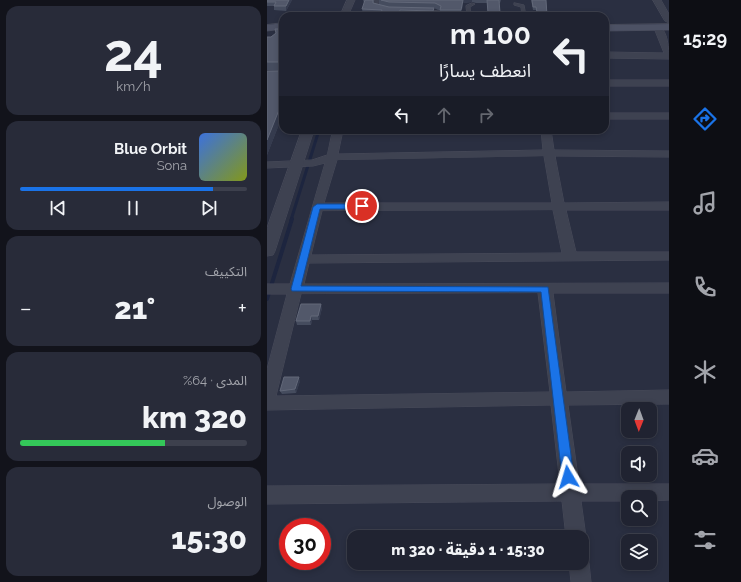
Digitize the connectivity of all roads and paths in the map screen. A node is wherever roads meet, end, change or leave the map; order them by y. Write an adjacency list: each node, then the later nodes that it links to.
1 (351, 0): 8 (street)
2 (381, 0): 6 (lane)
3 (657, 0): 12 (street)
4 (473, 4): 10 (lane)
5 (515, 4): 11 (lane)
6 (381, 9)
7 (422, 10): 9 (lane)
8 (346, 12)
9 (438, 12)
10 (469, 12)
11 (524, 12)
12 (669, 21)
13 (267, 23): 14 (main road)
14 (279, 24)
15 (279, 26): 17 (main road)
16 (663, 27): 18 (main road); 20 (street)
17 (267, 28)
18 (609, 28)
19 (609, 55): 20 (street)
20 (669, 56)
21 (609, 82): 22 (street)
22 (669, 83)
23 (609, 116): 24 (street)
24 (669, 116)
25 (308, 134): 31 (street)
26 (336, 134): 30 (street)
27 (546, 134): 28 (street)
28 (549, 154): 29 (street); 30 (street); 33 (street)
29 (669, 154)
30 (332, 157): 31 (street); 35 (street)
31 (304, 164): 32 (street); 36 (street)
32 (267, 165)
33 (558, 205): 34 (street); 35 (street); 38 (street)
34 (669, 206)
35 (317, 207): 39 (street)
36 (267, 251)
37 (669, 256): 38 (street)
38 (570, 257): 39 (street)
39 (303, 259): 42 (street)
40 (669, 288): 43 (street)
41 (267, 289): 42 (street)
42 (296, 289): 43 (street); 45 (street)
43 (545, 289): 46 (street)
44 (669, 397): 46 (street)
45 (267, 399)
46 (559, 399): 47 (street); 48 (street)
47 (267, 403)
48 (570, 492): 49 (street); 50 (street); 51 (street)
49 (669, 492)
50 (267, 495)
51 (575, 530)
52 (580, 570): 53 (street)
53 (581, 582)

